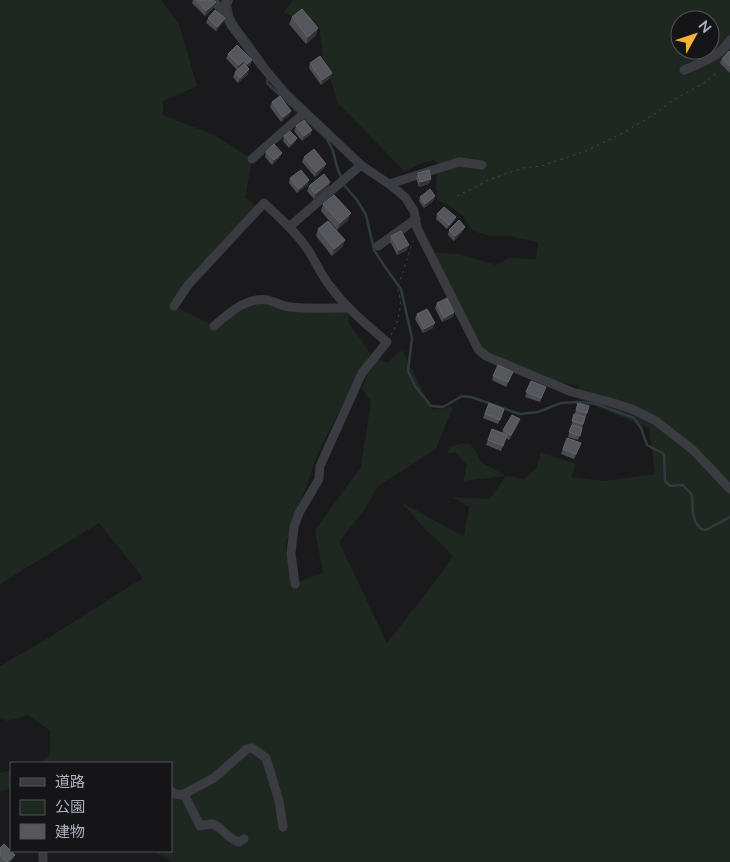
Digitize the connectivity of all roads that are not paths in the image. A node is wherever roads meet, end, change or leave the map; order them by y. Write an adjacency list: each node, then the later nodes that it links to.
1 (212, 0): 3 (street)
2 (226, 0): 3 (street)
3 (225, 12): 6 (street)
4 (730, 40): 5 (street)
5 (684, 70)
6 (305, 112): 7 (street); 8 (street)
7 (252, 159)
8 (361, 165): 10 (street); 12 (street)
9 (482, 165): 10 (street)
10 (389, 184): 11 (street)
11 (416, 223): 13 (street); 17 (street)
12 (289, 227): 14 (street); 15 (street)
13 (378, 246)
14 (174, 306)
15 (348, 308): 16 (street); 18 (street)
16 (214, 326)
17 (730, 489)
18 (295, 584)
19 (172, 792): 20 (street)
20 (184, 794): 21 (street); 22 (street)
21 (283, 827)
22 (244, 840)

